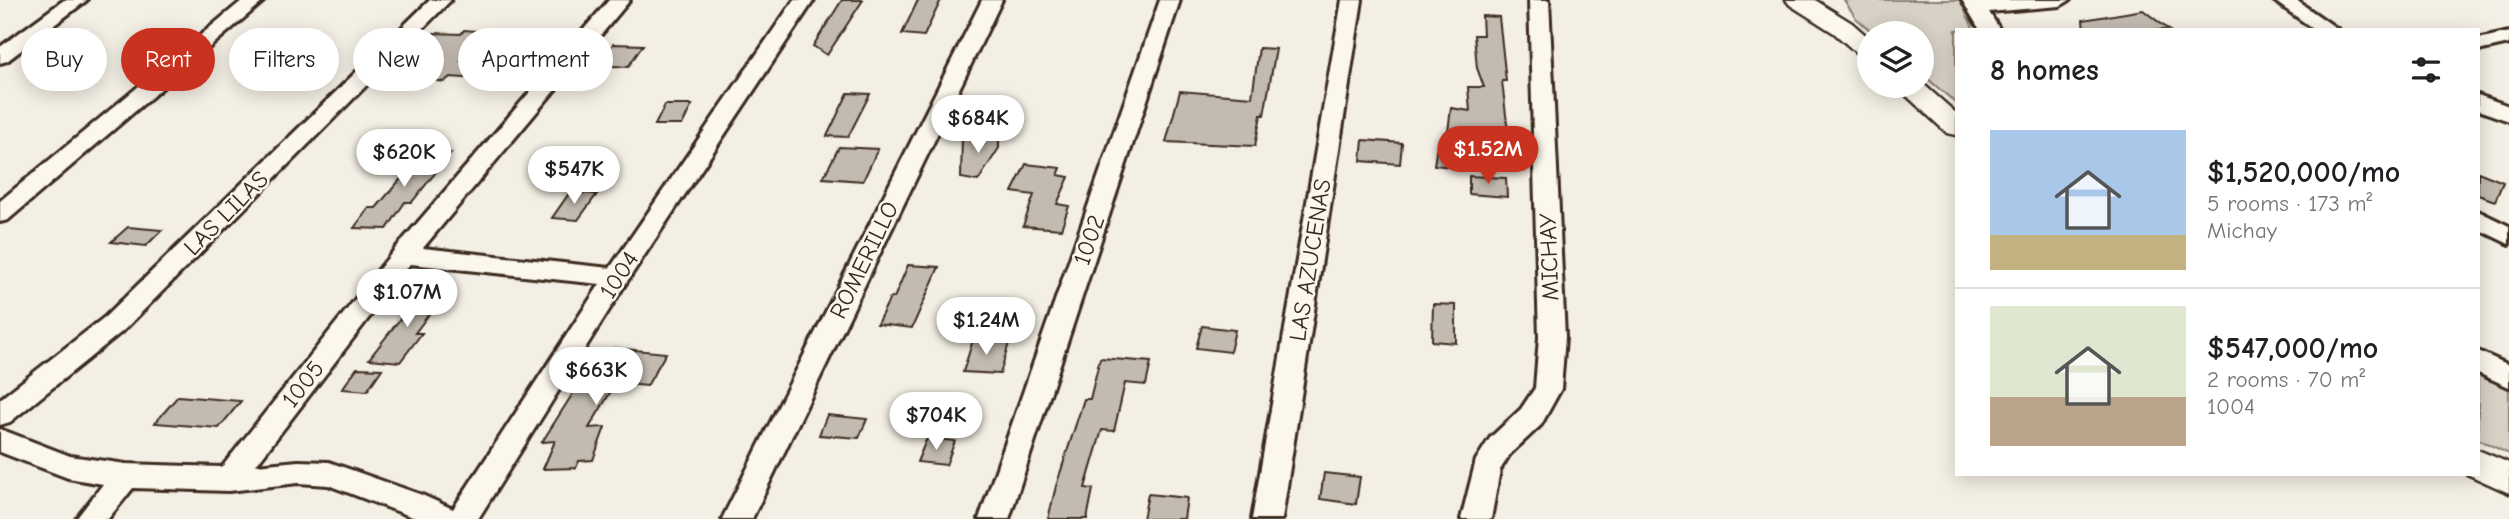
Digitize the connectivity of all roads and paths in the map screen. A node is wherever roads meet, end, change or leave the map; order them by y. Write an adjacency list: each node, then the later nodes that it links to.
1 (77, 0): 21 (street)
2 (255, 0): 28 (street)
3 (441, 0): 35 (street, LAS LILAS)
4 (620, 0): 31 (street, 1005)
5 (804, 0): 32 (street, 1004)
6 (992, 0): 47 (street, ROMERILLO)
7 (1170, 0): 48 (street, 1002)
8 (1352, 0): 49 (street, LAS AZUCENAS)
9 (1539, 0): 50 (street, MICHAY)
10 (1797, 0): 19 (main road)
11 (1836, 0): 15 (main road)
12 (2060, 0): 14 (street)
13 (2283, 0): 17 (street)
14 (1974, 3): 16 (street)
15 (1857, 28)
16 (1989, 28)
17 (2326, 28)
18 (2509, 38): 20 (street)
19 (1857, 40)
20 (2480, 44)
21 (0, 57)
22 (1934, 94): 25 (main road)
23 (1923, 98): 27 (main road)
24 (2480, 103): 26 (street)
25 (1955, 112)
26 (2509, 114)
27 (1955, 126)
28 (0, 214)
29 (2480, 220): 30 (street)
30 (2509, 236)
31 (404, 255): 32 (street); 41 (street, 1005)
32 (617, 277): 46 (street, 1004)
33 (2480, 362): 34 (street)
34 (2509, 377)
35 (0, 414)
36 (0, 440): 40 (street)
37 (2480, 451): 39 (main road)
38 (2480, 465): 42 (main road)
39 (2509, 465)
40 (127, 476): 41 (street); 44 (street)
41 (229, 479): 43 (street)
42 (2509, 479)
43 (407, 511): 45 (street)
44 (91, 519)
45 (446, 519)
46 (462, 519)
47 (737, 519)
48 (994, 519)
49 (1267, 519)
50 (1476, 519)

